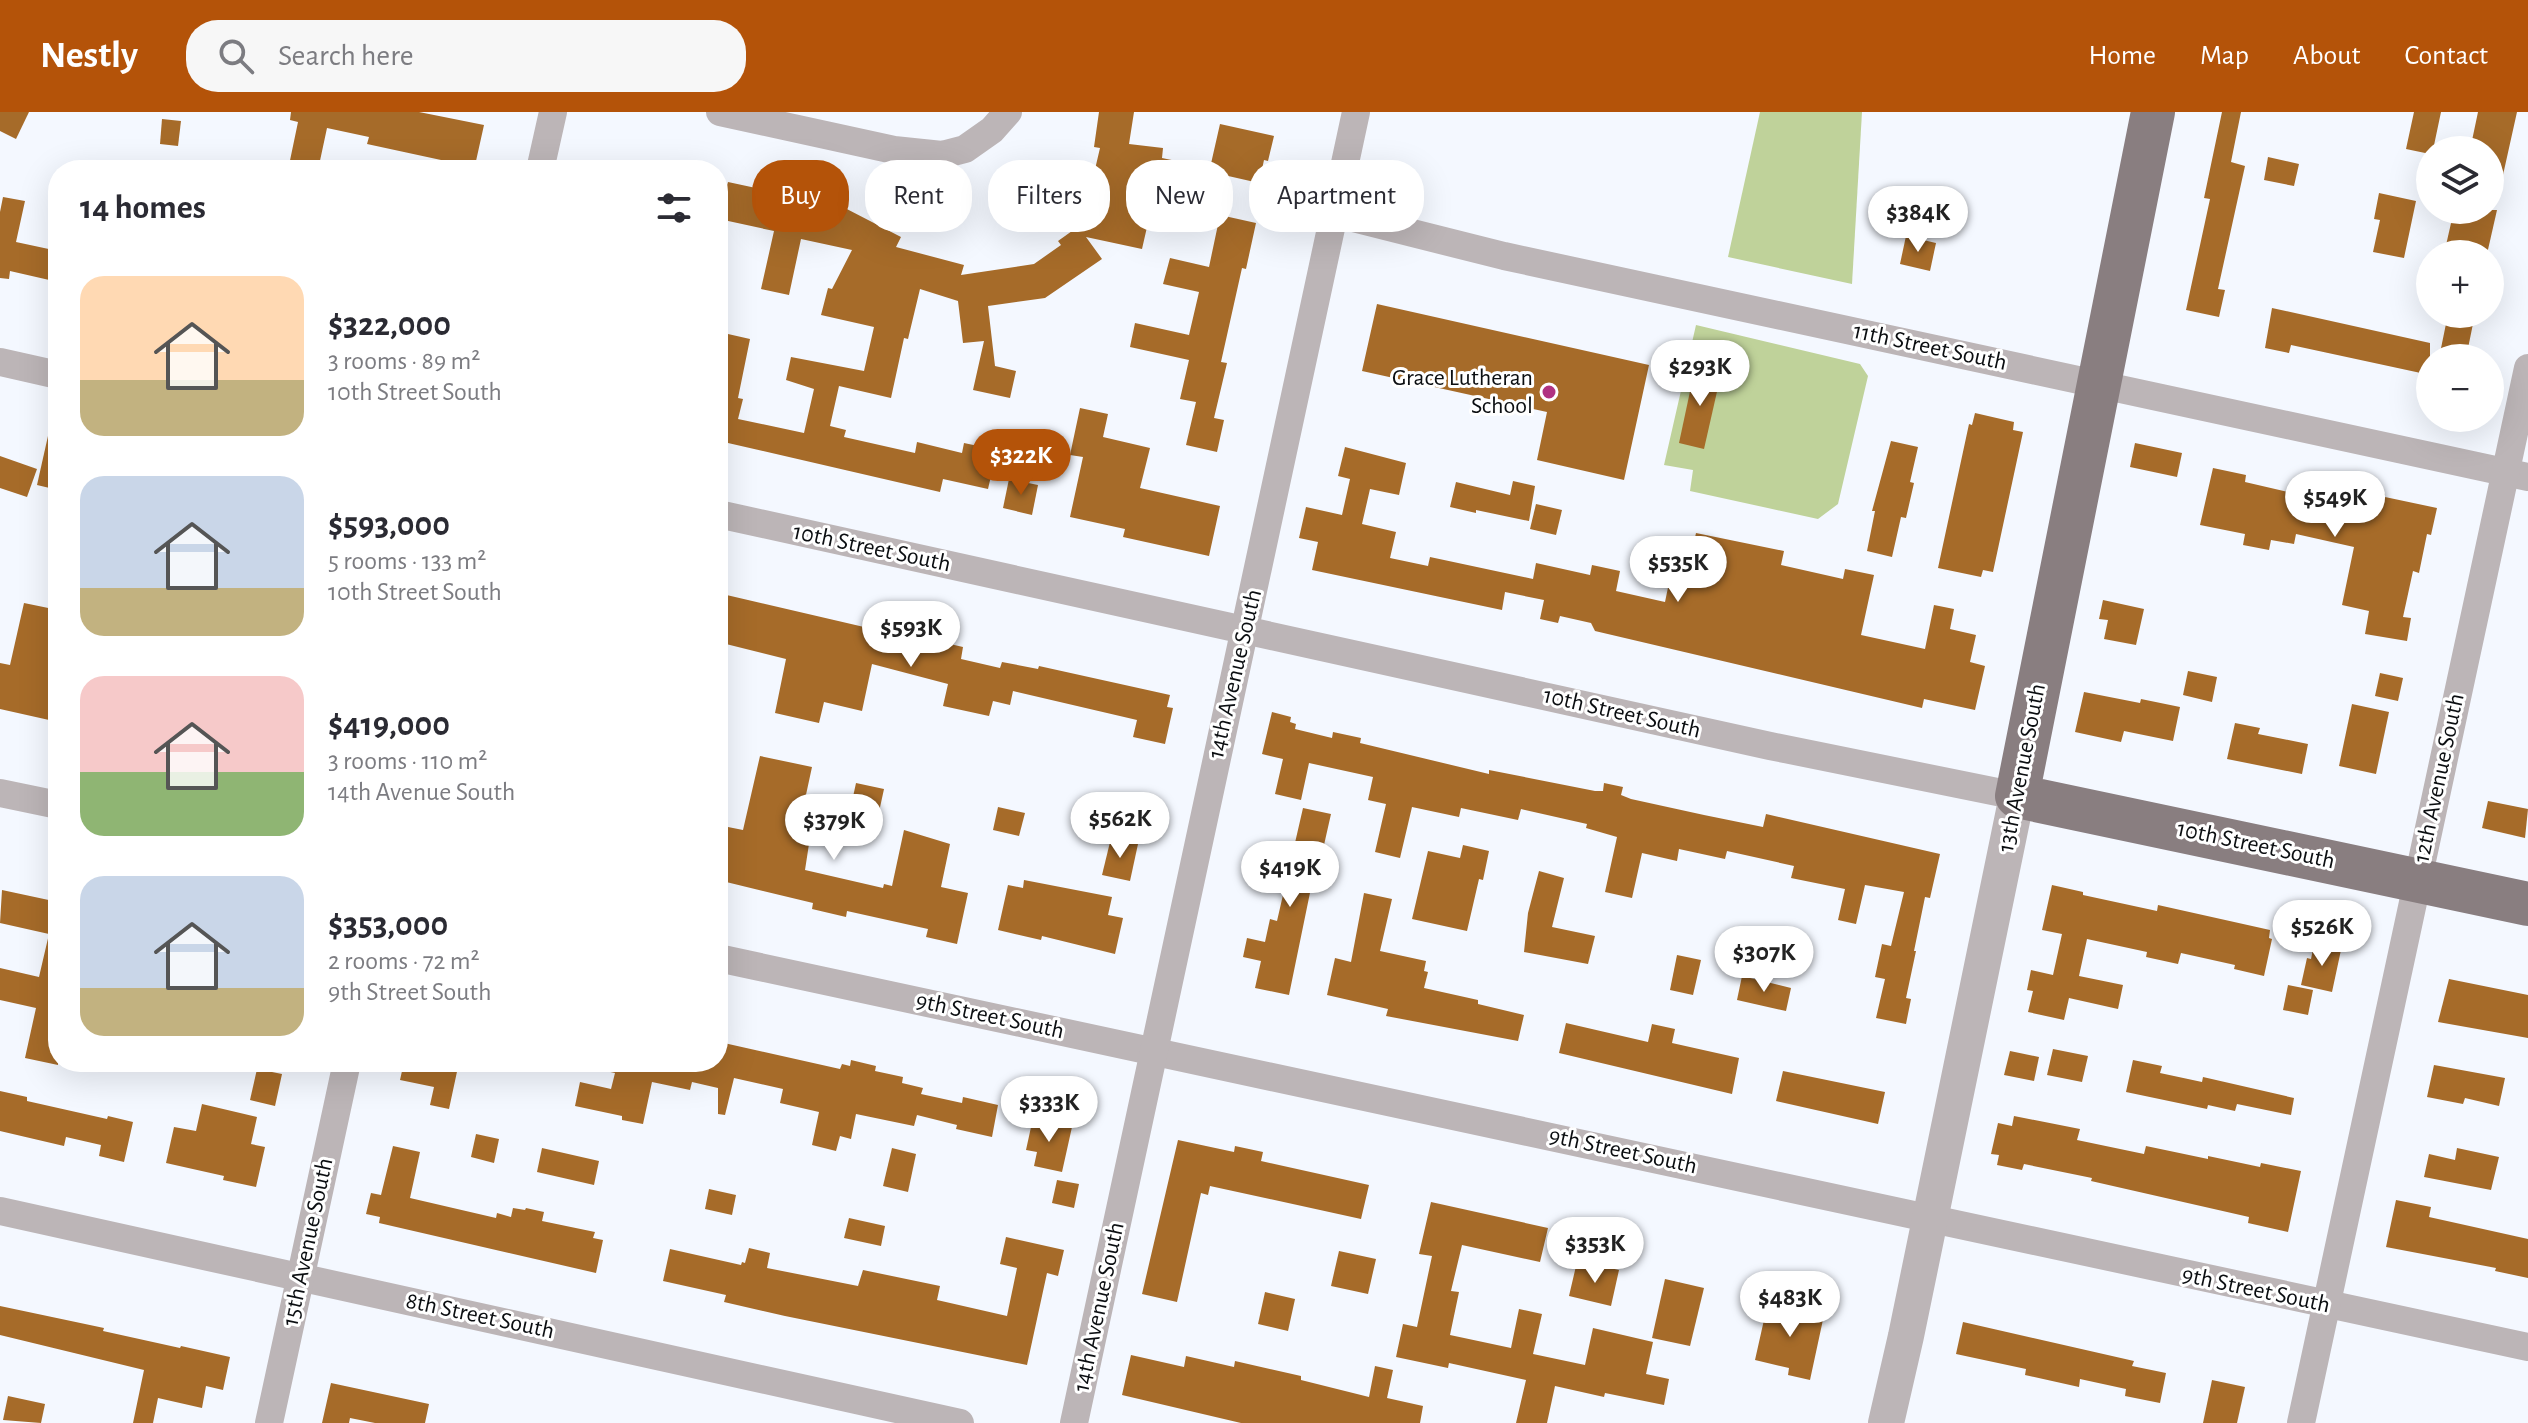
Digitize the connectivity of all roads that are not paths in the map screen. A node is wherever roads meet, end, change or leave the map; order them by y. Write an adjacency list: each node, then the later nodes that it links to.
1 (553, 112): 6 (street)
2 (720, 112): 3 (street)
3 (1008, 112)
4 (1356, 112): 7 (street, 14th Avenue South)
5 (2153, 112): 13 (main road, 13th Avenue South)
6 (542, 160)
7 (1345, 160)
8 (1329, 232): 16 (street, 14th Avenue South)
9 (1409, 232): 13 (street, 11th Street South)
10 (0, 362): 12 (street)
11 (2528, 368): 14 (street, 12th Avenue South)
12 (48, 373)
13 (2100, 385): 14 (street, 11th Street South); 18 (main road, 13th Avenue South)
14 (2517, 475): 20 (street, 12th Avenue South)
15 (728, 516): 16 (street, 10th Street South)
16 (1244, 629): 18 (street, 10th Street South); 23 (street, 14th Avenue South)
17 (0, 793): 19 (street)
18 (2017, 796): 20 (main road, 10th Street South); 26 (street, 13th Avenue South)
19 (48, 803)
20 (2417, 879): 21 (main road, 10th Street South); 28 (street, 12th Avenue South)
21 (2528, 904)
22 (728, 960): 23 (street, 9th Street South)
23 (1154, 1050): 26 (street, 9th Street South); 32 (street, 14th Avenue South)
24 (345, 1072): 27 (street, 15th Avenue South)
25 (0, 1211): 27 (street, 8th Street South)
26 (1930, 1219): 28 (street, 9th Street South); 33 (street, 13th Avenue South)
27 (301, 1277): 30 (street, 15th Avenue South); 31 (street, 8th Street South)
28 (2327, 1305): 29 (street, 9th Street South); 34 (street, 12th Avenue South)
29 (2528, 1347)
30 (269, 1423)
31 (960, 1423)
32 (1074, 1423)
33 (1886, 1423)
34 (2301, 1423)

